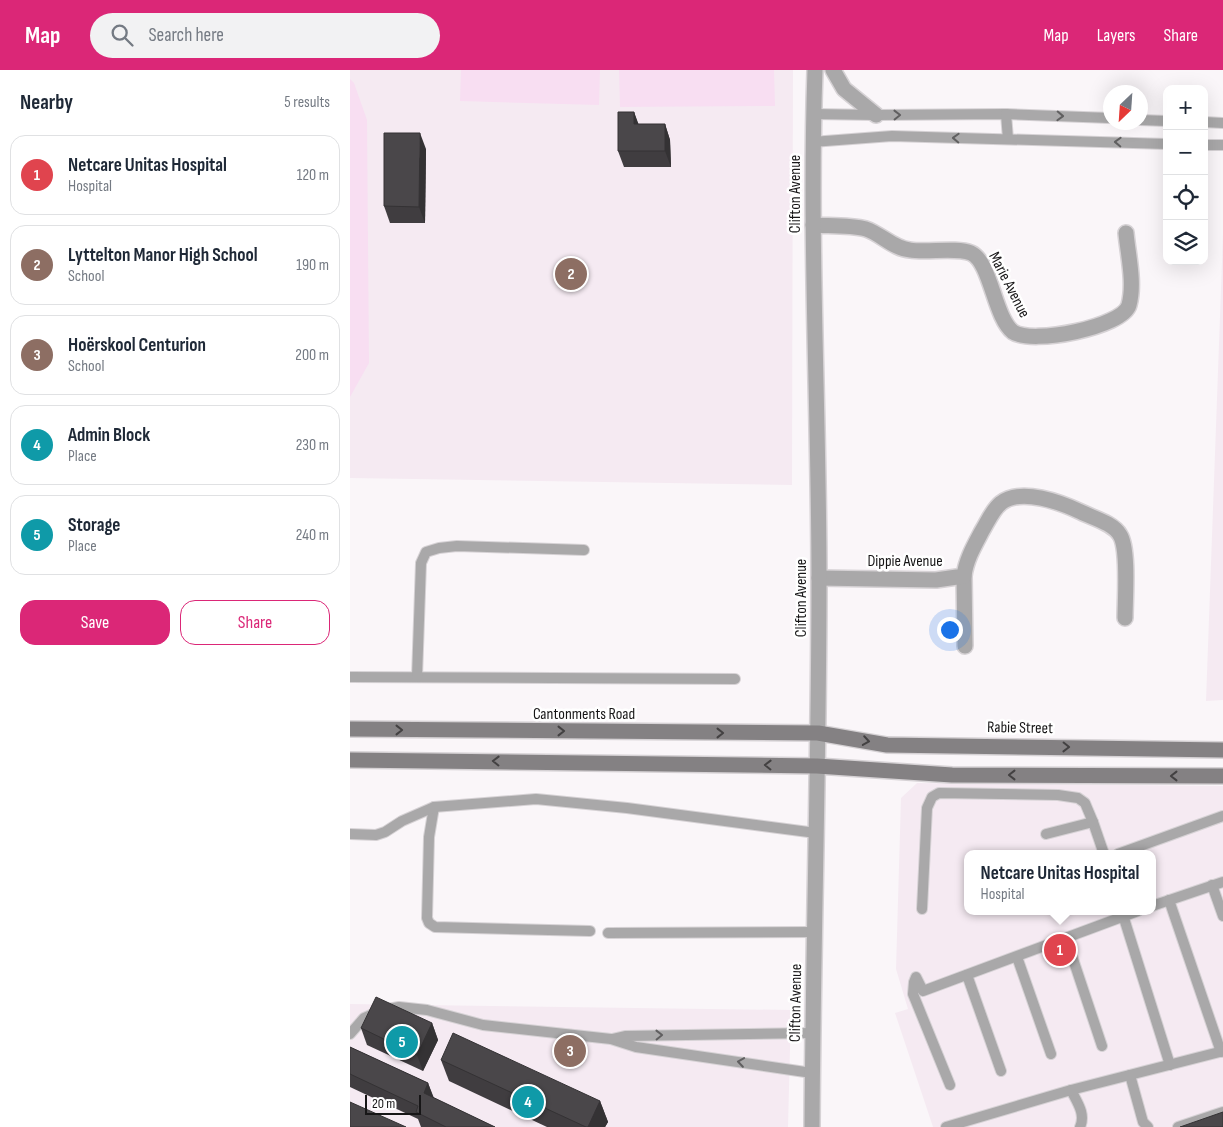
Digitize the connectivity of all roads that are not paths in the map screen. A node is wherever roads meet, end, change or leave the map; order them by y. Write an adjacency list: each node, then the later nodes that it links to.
1 (815, 70): 3 (street, Clifton Avenue)
2 (832, 70): 5 (street)
3 (813, 114): 5 (lane); 12 (street, Clifton Avenue)
4 (1006, 114): 5 (lane, one-way to 4); 6 (lane, one-way to 6); 11 (lane)
5 (876, 115)
6 (1103, 118)
7 (1148, 120): 8 (lane)
8 (1163, 121)
9 (1208, 122): 10 (lane)
10 (1223, 123)
11 (1008, 139): 12 (lane, one-way to 12); 13 (lane, one-way to 11)
12 (812, 142): 16 (street, Clifton Avenue)
13 (1163, 144)
14 (1208, 144): 15 (lane)
15 (1223, 145)
16 (812, 225): 17 (street, Marie Avenue); 20 (street, Clifton Avenue)
17 (1126, 233)
18 (584, 550): 24 (lane)
19 (964, 576): 20 (street, Dippie Avenue); 21 (street, Dippie Avenue); 22 (street)
20 (819, 578): 27 (street, Clifton Avenue)
21 (1125, 618)
22 (965, 646)
23 (350, 677): 24 (lane)
24 (417, 677): 25 (lane)
25 (735, 678)
26 (350, 730): 27 (main road, Cantonments Road, one-way to 27)
27 (818, 733): 28 (main road, Rabie Street, one-way to 28); 30 (street, Clifton Avenue)
28 (1223, 750)
29 (350, 760): 30 (main road, one-way to 29)
30 (817, 766): 31 (main road, one-way to 30); 35 (street, Clifton Avenue)
31 (1223, 776)
32 (434, 807): 35 (lane); 36 (lane); 48 (lane)
33 (1223, 816): 39 (lane)
34 (1094, 822): 37 (lane); 38 (lane); 44 (lane)
35 (816, 833): 49 (street, Clifton Avenue)
36 (350, 834)
37 (1046, 834)
38 (1103, 850)
39 (1129, 850)
40 (1223, 882): 41 (lane)
41 (1212, 886): 42 (lane); 47 (lane)
42 (1169, 900): 43 (lane); 58 (lane)
43 (1156, 905)
44 (922, 909)
45 (1121, 915): 51 (lane)
46 (1123, 915): 60 (lane)
47 (1223, 916)
48 (590, 931)
49 (814, 932): 50 (lane); 54 (street, Clifton Avenue)
50 (608, 933)
51 (1066, 938): 52 (lane); 57 (lane)
52 (1017, 957): 53 (lane); 59 (lane)
53 (967, 976): 61 (lane); 64 (lane)
54 (813, 1033): 56 (lane, one-way to 54); 62 (street, Clifton Avenue)
55 (350, 1034): 56 (lane)
56 (610, 1039): 62 (lane, one-way to 56)
57 (1102, 1046)
58 (1222, 1052): 60 (lane)
59 (1051, 1054)
60 (1170, 1065): 63 (lane)
61 (1001, 1071)
62 (812, 1073): 68 (street, Clifton Avenue)
63 (1130, 1075): 65 (lane); 72 (lane)
64 (950, 1085)
65 (1071, 1090): 67 (lane); 71 (lane)
66 (1223, 1112): 73 (lane)
67 (984, 1116): 69 (lane); 70 (lane)
68 (812, 1127)
69 (946, 1127)
70 (987, 1127)
71 (1080, 1127)
72 (1148, 1127)
73 (1178, 1127)

